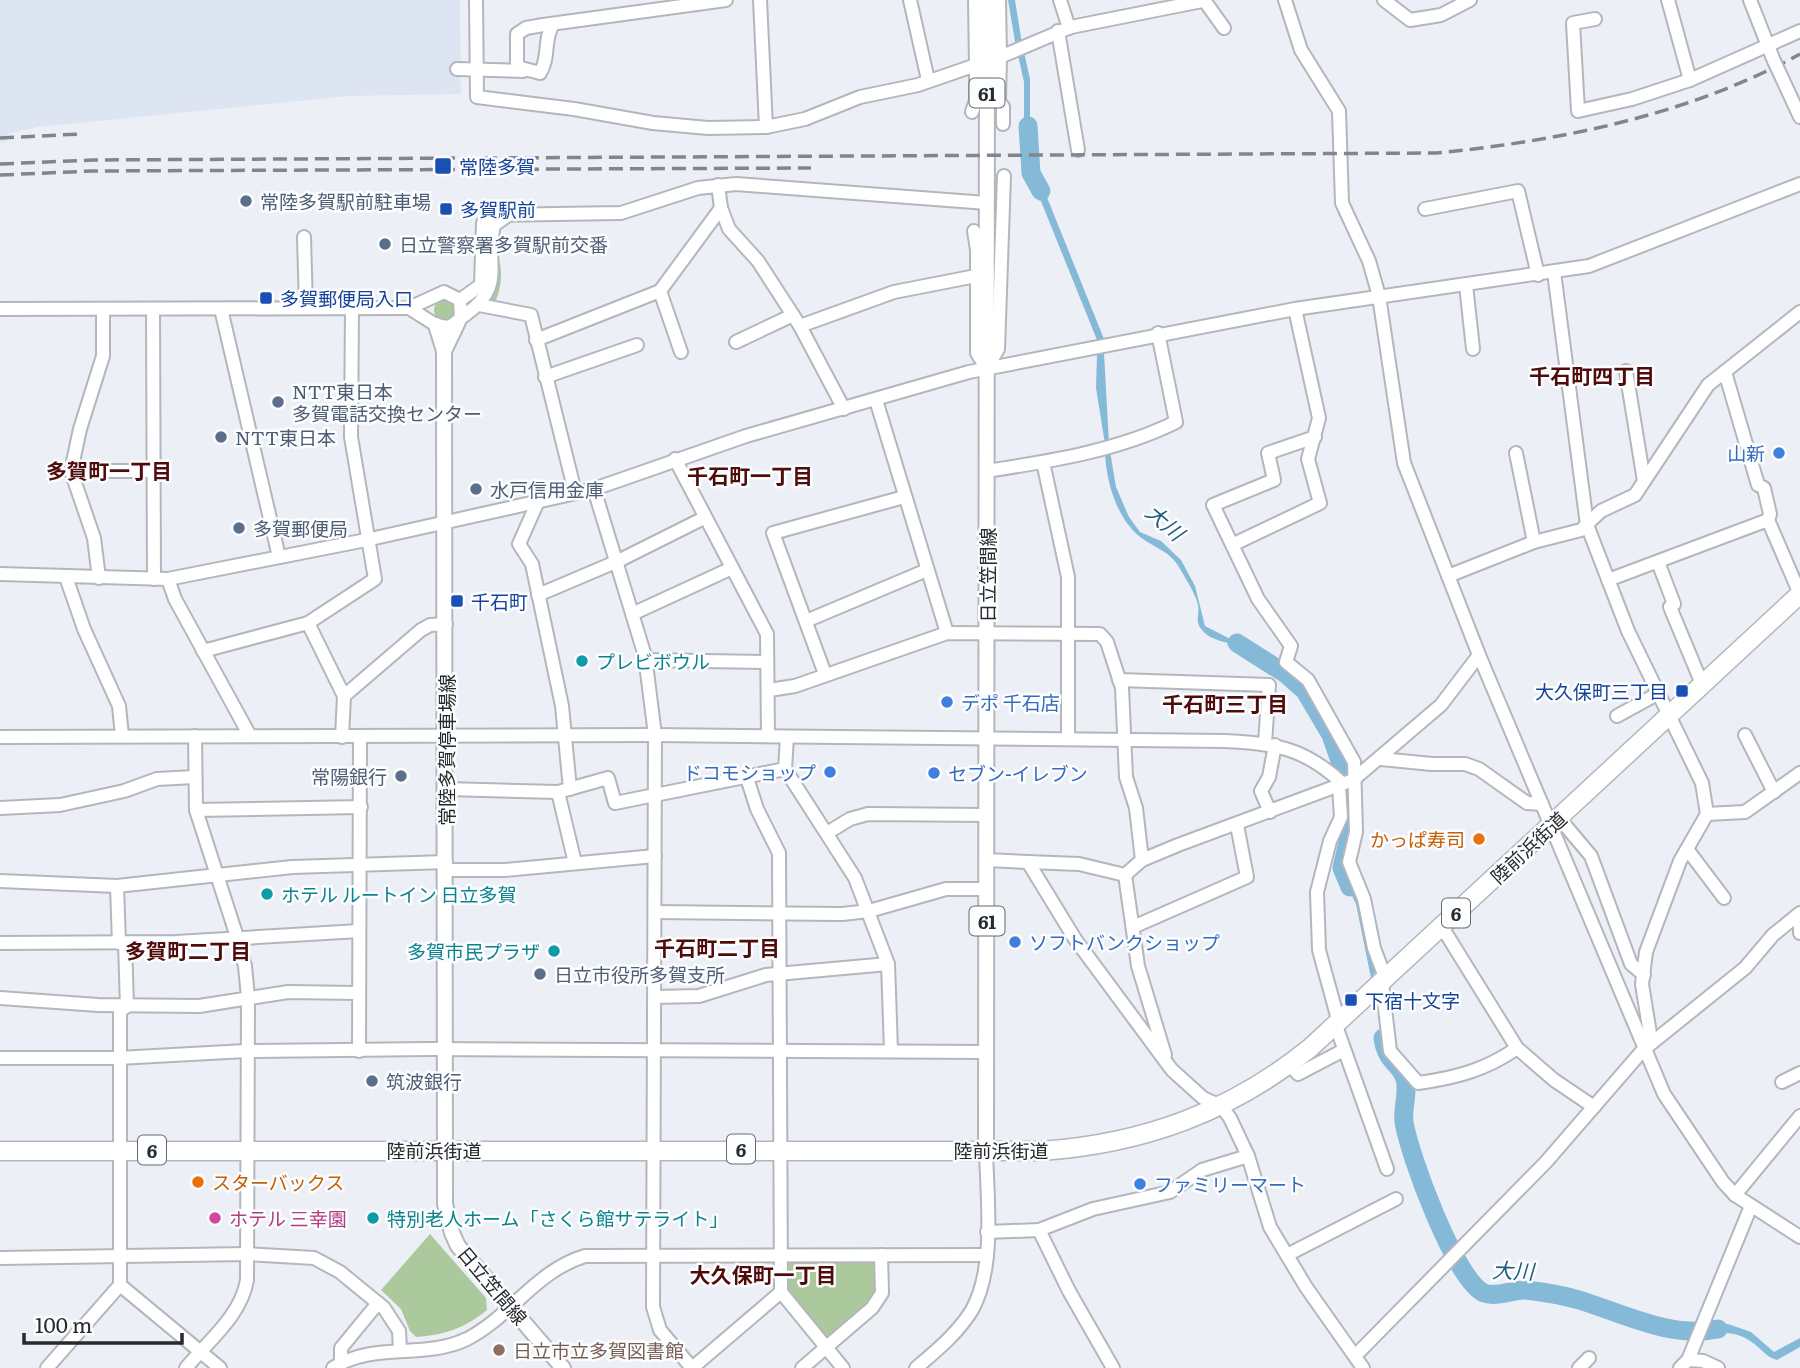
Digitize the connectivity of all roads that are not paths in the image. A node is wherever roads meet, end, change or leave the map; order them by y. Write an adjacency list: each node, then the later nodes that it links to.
1 (476, 0): 25 (street)
2 (726, 0): 15 (street)
3 (760, 0): 32 (street)
4 (910, 0): 27 (street)
5 (975, 0): 23 (street)
6 (986, 0): 37 (main road, 日立笠間線 / 61)
7 (999, 0): 22 (street)
8 (1060, 0): 18 (street)
9 (1285, 0): 48 (street)
10 (1384, 0): 11 (street)
11 (1470, 0)
12 (1668, 0): 28 (street)
13 (1750, 0): 21 (street)
14 (1203, 1): 18 (street); 19 (street)
15 (701, 2): 17 (street)
16 (1595, 19): 28 (street)
17 (553, 24): 26 (street); 26 (street)
18 (1063, 29): 22 (street); 33 (street)
19 (1224, 29)
20 (1800, 31): 21 (street)
21 (1767, 46): 28 (street); 30 (street, bridge)
22 (1000, 57): 31 (street)
23 (976, 65): 27 (street); 29 (street)
24 (457, 69): 25 (street)
25 (475, 69): 26 (street); 32 (street)
26 (523, 71)
27 (928, 80): 32 (street)
28 (1690, 80)
29 (972, 112)
30 (1800, 117)
31 (1003, 124)
32 (766, 127)
33 (1078, 150)
34 (1004, 176): 71 (street)
35 (1800, 184): 43 (street)
36 (718, 185): 37 (street); 38 (street); 40 (street)
37 (987, 203): 71 (main road, 日立笠間線 / 61)
38 (721, 208): 47 (street); 62 (street)
39 (1425, 209): 44 (street)
40 (508, 215): 50 (street); 51 (street)
41 (974, 231): 45 (street)
42 (304, 237): 52 (street)
43 (1555, 272): 44 (street); 92 (street)
44 (1538, 275): 46 (street)
45 (976, 276): 62 (street); 71 (street)
46 (1466, 285): 48 (street); 68 (street)
47 (660, 291): 65 (street); 70 (street)
48 (1379, 296): 59 (street); 102 (street)
49 (433, 297): 50 (street); 54 (street); 63 (street)
50 (460, 300): 61 (street)
51 (478, 305): 61 (street); 65 (street)
52 (306, 308): 53 (street); 58 (street)
53 (352, 308): 54 (street); 93 (street)
54 (409, 308): 63 (street)
55 (0, 309): 56 (street)
56 (103, 309): 57 (street); 81 (street)
57 (153, 309): 58 (street); 82 (street)
58 (221, 309): 96 (street)
59 (1295, 309): 64 (street); 77 (street)
60 (1800, 312): 73 (street)
61 (459, 320): 63 (street); 69 (main road)
62 (797, 320): 66 (street); 76 (street)
63 (434, 323): 69 (main road)
64 (1158, 333): 71 (street); 80 (street)
65 (536, 340): 74 (street)
66 (736, 342)
67 (636, 345): 74 (street)
68 (1474, 349)
69 (444, 351): 91 (main road, 常陸多賀停車場線)
70 (681, 352)
71 (987, 369): 75 (street); 83 (main road, 日立笠間線 / 61)
72 (1626, 371): 84 (street)
73 (1726, 372): 84 (street); 90 (street)
74 (545, 377): 86 (street)
75 (876, 400): 76 (street); 87 (street)
76 (844, 409): 79 (street)
77 (1315, 437): 95 (street); 95 (street)
78 (1516, 453): 94 (street)
79 (675, 459): 85 (street); 89 (street)
80 (1043, 462): 83 (street); 114 (street)
81 (71, 471): 82 (street); 104 (street)
82 (154, 471): 105 (street)
83 (987, 471): 116 (main road, 日立笠間線 / 61)
84 (1644, 481): 92 (street)
85 (594, 489): 86 (street); 97 (street)
86 (575, 492): 88 (street)
87 (904, 497): 100 (street); 111 (street)
88 (539, 499): 91 (street); 108 (street)
89 (704, 517): 97 (street); 99 (street)
90 (1768, 520): 98 (street); 109 (street)
91 (446, 522): 93 (street); 113 (main road, 常陸多賀停車場線)
92 (1587, 525): 94 (street); 107 (street)
93 (366, 540): 96 (street); 112 (street)
94 (1534, 542): 102 (street)
95 (1234, 544): 150 (street)
96 (279, 557): 106 (street)
97 (618, 561): 108 (street); 110 (street)
98 (1658, 562): 107 (street); 123 (street)
99 (732, 568): 110 (street); 120 (street)
100 (927, 570): 111 (street); 115 (street)
101 (0, 574): 103 (street)
102 (1448, 576): 118 (street)
103 (66, 577): 104 (street); 132 (street)
104 (99, 578): 105 (street)
105 (154, 579): 106 (street)
106 (168, 579): 117 (street)
107 (1608, 580): 125 (street)
108 (538, 594): 129 (street)
109 (1798, 601): 123 (highway, 陸前浜街道 / 6)
110 (632, 614): 119 (street)
111 (806, 621): 121 (street)
112 (308, 623): 117 (street); 126 (street)
113 (446, 624): 126 (street); 139 (main road, 常陸多賀停車場線)
114 (1067, 632): 116 (street); 122 (street); 142 (street)
115 (947, 633): 116 (street); 121 (street)
116 (988, 634): 141 (main road, 日立笠間線 / 61)
117 (203, 651): 134 (street)
118 (1479, 655): 145 (street); 155 (street)
119 (645, 660): 120 (street); 130 (street)
120 (767, 662): 124 (street)
121 (825, 674): 124 (street)
122 (1119, 680): 143 (street); 144 (street)
123 (1702, 684): 127 (highway, 陸前浜街道 / 6)
124 (769, 690): 135 (street)
125 (1659, 693): 127 (street); 128 (street)
126 (344, 696): 137 (street)
127 (1669, 715): 160 (street); 162 (highway, 陸前浜街道 / 6)
128 (1617, 716)
129 (562, 735): 130 (street); 139 (street); 152 (street)
130 (655, 735): 135 (street); 154 (street)
131 (1745, 735): 153 (street)
132 (122, 736): 133 (street); 136 (street)
133 (195, 736): 134 (street); 148 (street)
134 (250, 736): 137 (street)
135 (768, 736): 140 (street)
136 (0, 737)
137 (342, 737): 138 (street)
138 (360, 737): 139 (street); 156 (street)
139 (446, 737): 151 (main road, 常陸多賀停車場線)
140 (787, 737): 141 (street); 146 (street)
141 (986, 737): 142 (street); 161 (main road, 日立笠間線 / 61)
142 (1068, 737): 143 (street)
143 (1125, 739): 144 (street); 168 (street)
144 (1270, 744): 150 (street); 159 (street)
145 (1381, 759): 150 (street); 155 (street)
146 (785, 769): 149 (street); 164 (street)
147 (1800, 773): 153 (street)
148 (194, 777): 157 (street); 158 (street)
149 (747, 778): 154 (street); 182 (street)
150 (1345, 783): 159 (street); 194 (street); 200 (street)
151 (446, 789): 152 (street); 172 (main road, 常陸多賀停車場線)
152 (564, 791): 154 (street); 171 (street)
153 (1774, 792): 160 (street)
154 (656, 795): 166 (street)
155 (1542, 804): 162 (street)
156 (361, 807): 158 (street); 170 (street)
157 (0, 808)
158 (196, 810): 174 (street)
159 (1270, 812): 163 (street)
160 (1707, 814): 165 (street)
161 (987, 815): 164 (street); 167 (main road, 日立笠間線 / 61)
162 (1554, 822): 185 (highway, 陸前浜街道 / 6); 193 (street); 207 (street)
163 (1237, 825): 168 (street); 184 (street)
164 (827, 833): 179 (street)
165 (1687, 849): 178 (street); 193 (street)
166 (655, 856): 171 (street); 180 (street)
167 (987, 860): 169 (street); 177 (main road, 日立笠間線 / 61)
168 (1142, 860): 173 (street)
169 (1028, 862): 173 (street); 213 (street)
170 (359, 863): 172 (street); 174 (street); 186 (street)
171 (575, 863): 172 (street)
172 (446, 866): 202 (main road, 常陸多賀停車場線)
173 (1125, 875): 184 (street)
174 (216, 877): 176 (street); 188 (street)
175 (0, 881): 176 (street)
176 (117, 886): 190 (street)
177 (987, 889): 179 (street); 210 (main road, 日立笠間線 / 61)
178 (1724, 898)
179 (869, 911): 182 (street); 191 (street)
180 (655, 912): 182 (street); 198 (street)
181 (1800, 913): 207 (street)
182 (779, 914): 192 (street)
183 (1800, 923): 187 (street)
184 (1133, 927): 213 (street)
185 (1442, 927): 194 (highway, 陸前浜街道 / 6); 201 (street)
186 (359, 931): 188 (street); 195 (street)
187 (1800, 933)
188 (237, 937): 190 (street); 196 (street)
189 (0, 943): 190 (street)
190 (122, 943): 199 (street)
191 (888, 964): 192 (street); 205 (street)
192 (780, 975): 198 (street); 204 (street)
193 (1644, 975): 207 (street)
194 (1384, 981): 200 (highway, 陸前浜街道 / 6); 201 (street)
195 (358, 993): 196 (street); 209 (street)
196 (248, 997): 199 (street); 208 (street)
197 (0, 998): 199 (street)
198 (655, 998): 203 (street)
199 (127, 1006): 212 (street)
200 (1337, 1024): 206 (street); 214 (highway, 陸前浜街道 / 6)
201 (1517, 1048): 218 (street)
202 (446, 1049): 203 (street); 209 (street); 223 (main road, 常陸多賀停車場線)
203 (655, 1049): 204 (street); 224 (street)
204 (781, 1049): 205 (street); 221 (street)
205 (891, 1050): 210 (street)
206 (1344, 1050): 214 (street); 228 (street)
207 (1643, 1050): 218 (street); 229 (street)
208 (246, 1051): 209 (street); 212 (street); 220 (street)
209 (359, 1051)
210 (986, 1052): 225 (main road, 日立笠間線 / 61)
211 (0, 1058): 212 (street)
212 (118, 1058): 222 (street)
213 (1167, 1063): 217 (street)
214 (1290, 1065): 217 (highway, 陸前浜街道 / 6)
215 (1800, 1073): 216 (street)
216 (1782, 1082)
217 (1221, 1106): 225 (highway, 陸前浜街道 / 6); 227 (street)
218 (1594, 1107): 251 (street)
219 (1800, 1116): 229 (street)
220 (246, 1149): 222 (highway, 陸前浜街道 / 6); 223 (highway, 陸前浜街道 / 6); 235 (street)
221 (780, 1149): 224 (highway, 陸前浜街道 / 6); 225 (highway, 陸前浜街道 / 6); 236 (street)
222 (118, 1150): 226 (highway, 陸前浜街道 / 6); 242 (street)
223 (445, 1150): 224 (highway, 陸前浜街道 / 6); 246 (main road, 日立笠間線)
224 (654, 1150): 240 (street)
225 (986, 1150): 233 (street)
226 (0, 1151)
227 (1248, 1156): 232 (street); 239 (street)
228 (1387, 1169)
229 (1735, 1195): 231 (street)
230 (1396, 1199): 239 (street)
231 (1751, 1206): 234 (street); 252 (street)
232 (1039, 1230): 233 (street); 262 (street)
233 (987, 1232): 238 (street)
234 (1800, 1237)
235 (247, 1254): 242 (street); 245 (street); 249 (street)
236 (780, 1255): 237 (street); 240 (street); 244 (street)
237 (881, 1255): 238 (street); 247 (street)
238 (987, 1255): 261 (street)
239 (1287, 1255): 251 (street)
240 (654, 1256): 246 (street); 258 (street)
241 (0, 1258): 242 (street)
242 (121, 1258): 243 (street)
243 (120, 1285): 249 (street); 254 (street)
244 (781, 1292): 247 (street); 258 (street)
245 (378, 1303): 248 (street); 253 (street)
246 (510, 1307): 248 (street); 257 (main road, 日立笠間線)
247 (826, 1347): 259 (street); 260 (street)
248 (400, 1350): 253 (street)
249 (200, 1352): 255 (street); 256 (street)
250 (1589, 1358): 263 (street)
251 (1359, 1364)
252 (1684, 1364): 264 (street)
253 (337, 1365)
254 (47, 1368)
255 (186, 1368)
256 (220, 1368)
257 (563, 1368)
258 (692, 1368)
259 (802, 1368)
260 (843, 1368)
261 (916, 1368)
262 (1113, 1368)
263 (1579, 1368)
264 (1718, 1368)

